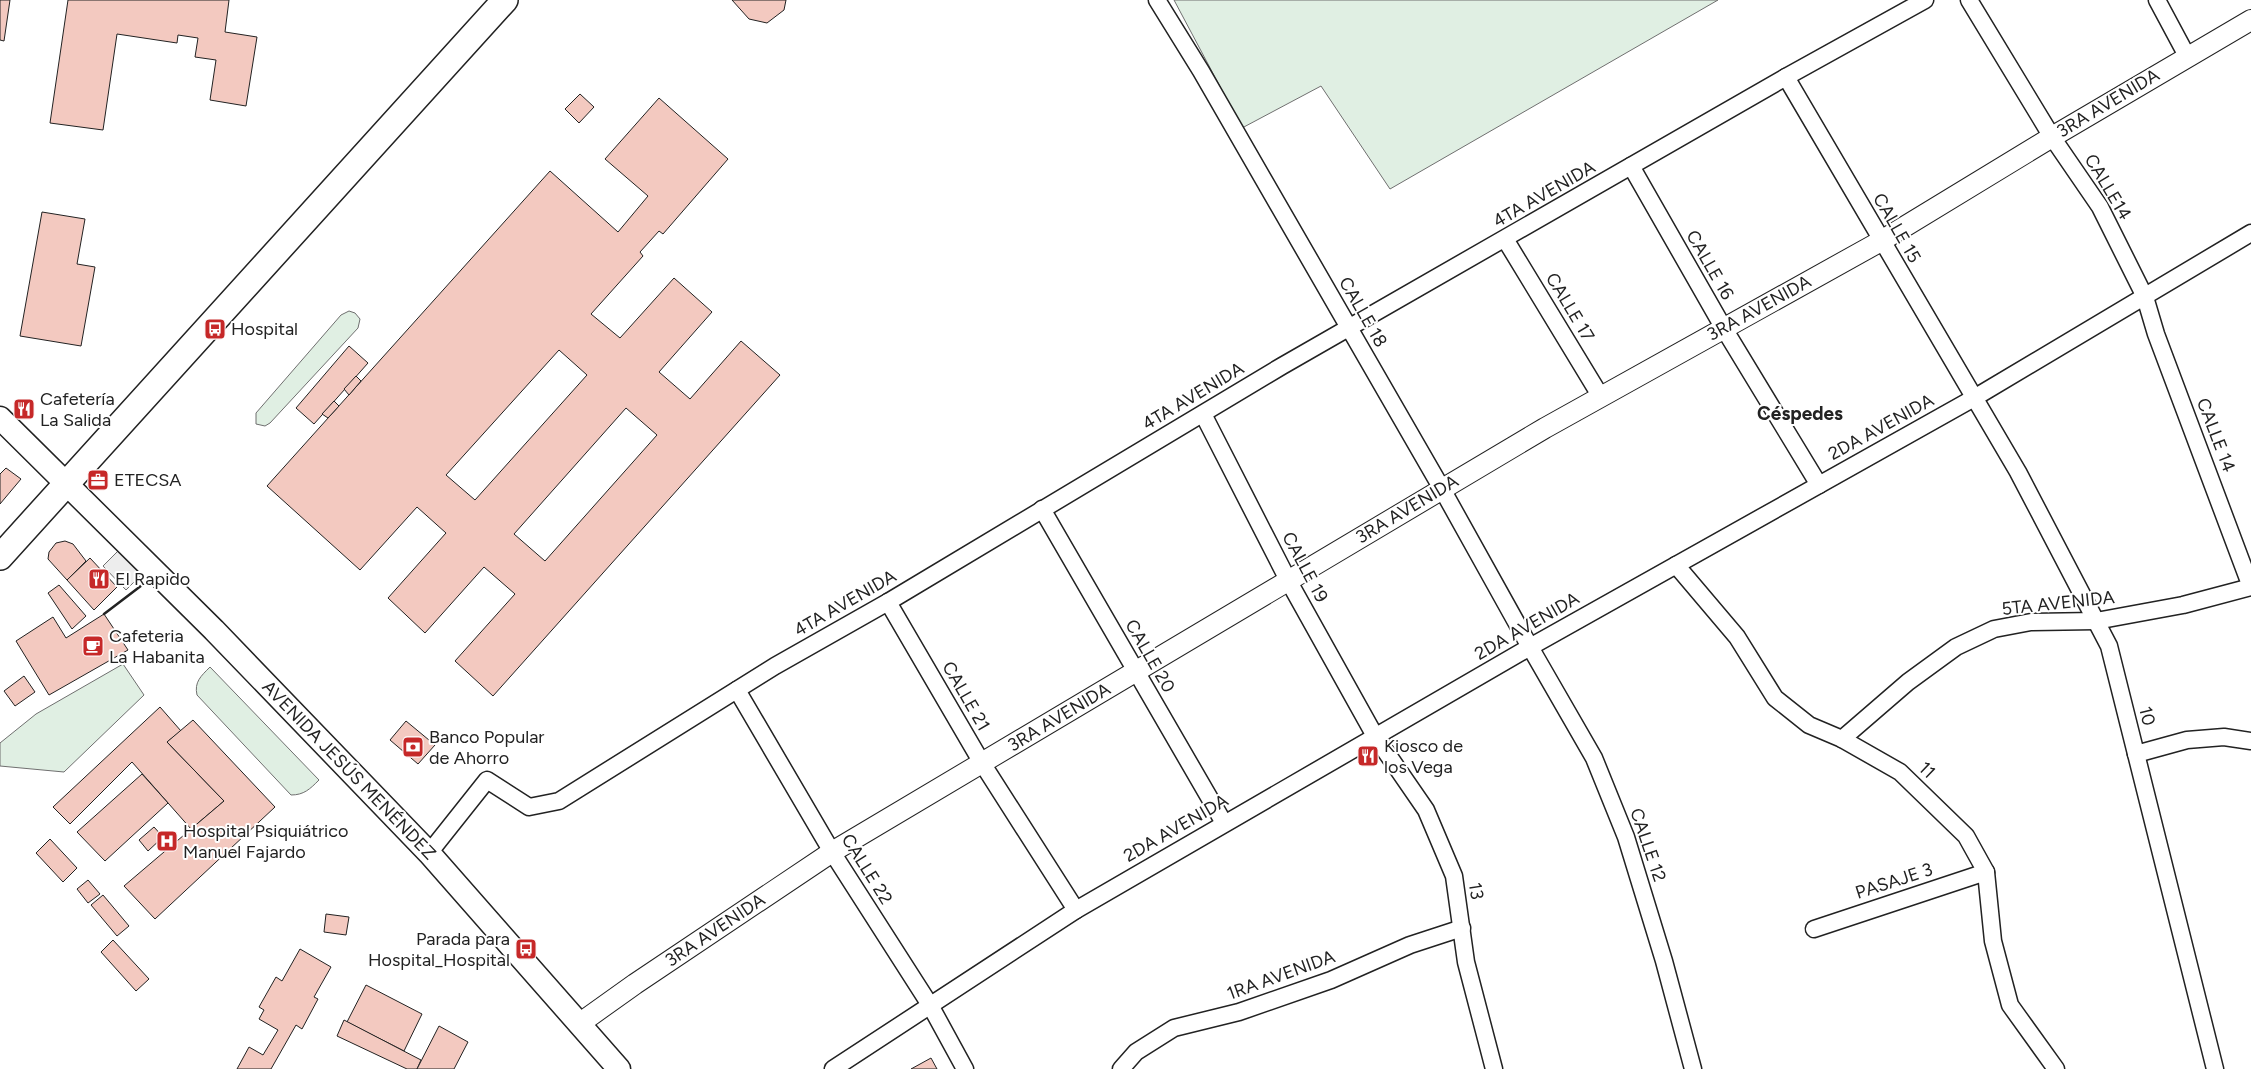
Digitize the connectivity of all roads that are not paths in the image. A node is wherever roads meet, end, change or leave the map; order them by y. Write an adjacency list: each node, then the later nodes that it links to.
1 (505, 0): 21 (main road)
2 (1157, 0): 16 (street, CALLE 18)
3 (1925, 0): 8 (street, 4TA AVENIDA)
4 (1969, 0): 9 (street, CALLE14)
5 (2157, 0): 7 (street)
6 (2251, 20): 7 (street, 3RA AVENIDA)
7 (2187, 56): 9 (street, 3RA AVENIDA)
8 (1786, 77): 10 (street, 4TA AVENIDA); 13 (street, CALLE 15)
9 (2052, 136): 13 (street, 3RA AVENIDA); 14 (street, CALLE14)
10 (1631, 166): 12 (street, 4TA AVENIDA); 15 (street, CALLE 16)
11 (2251, 233): 14 (street, 2DA AVENIDA)
12 (1505, 239): 16 (street, 4TA AVENIDA); 17 (street, CALLE 17)
13 (1881, 241): 15 (street, 3RA AVENIDA); 18 (street, CALLE 15)
14 (2145, 297): 18 (street, 2DA AVENIDA); 28 (street, CALLE 14)
15 (1723, 327): 17 (street, 3RA AVENIDA); 22 (street, CALLE 16)
16 (1348, 328): 19 (street, 4TA AVENIDA); 23 (street, CALLE 18)
17 (1601, 397): 23 (street, 3RA AVENIDA)
18 (1974, 398): 22 (street, 2DA AVENIDA); 30 (street, 10)
19 (1202, 414): 24 (street, 4TA AVENIDA); 27 (street, CALLE 19)
20 (0, 418): 21 (main road, AVENIDA JESÚS MENÉNDEZ)
21 (66, 483): 25 (main road); 41 (main road, AVENIDA JESÚS MENÉNDEZ)
22 (1819, 485): 26 (street, 2DA AVENIDA)
23 (1442, 489): 27 (street, 3RA AVENIDA); 31 (street, CALLE 18)
24 (1042, 509): 29 (street, 4TA AVENIDA); 32 (street, CALLE 20)
25 (0, 557)
26 (1676, 565): 31 (street, 2DA AVENIDA); 35 (street, 11)
27 (1288, 580): 32 (street, 3RA AVENIDA); 34 (street, CALLE 19)
28 (2251, 587): 30 (street, 5TA AVENIDA)
29 (888, 602): 33 (street, 4TA AVENIDA); 38 (street, CALLE 21)
30 (2096, 621): 35 (street, 5TA AVENIDA); 37 (street, 10)
31 (1530, 647): 34 (street, 2DA AVENIDA); 53 (street, CALLE 12)
32 (1136, 671): 38 (street, 3RA AVENIDA); 39 (street, CALLE 20)
33 (737, 690): 40 (street, CALLE 22); 41 (street, 4TA AVENIDA)
34 (1375, 736): 39 (street, 2DA AVENIDA); 44 (street, 13)
35 (1842, 739): 42 (street, 11)
36 (2251, 741): 37 (street)
37 (2136, 754): 55 (street, 10)
38 (982, 763): 40 (street, 3RA AVENIDA); 43 (street, CALLE 21)
39 (1224, 823): 43 (street, 2DA AVENIDA)
40 (832, 852): 46 (street, CALLE 22); 47 (street, 3RA AVENIDA)
41 (429, 853): 47 (main road, AVENIDA JESÚS MENÉNDEZ)
42 (1986, 872): 45 (street, PASAJE 3); 54 (street, 11)
43 (1076, 910): 46 (street, 2DA AVENIDA)
44 (1462, 928): 51 (street, 1RA AVENIDA); 52 (street, 13)
45 (1814, 929)
46 (930, 1005): 49 (street, 2DA AVENIDA); 50 (street, CALLE 22)
47 (579, 1024): 48 (main road, AVENIDA JESÚS MENÉNDEZ)
48 (618, 1069)
49 (833, 1069)
50 (965, 1069)
51 (1121, 1069)
52 (1494, 1069)
53 (1693, 1069)
54 (2056, 1069)
55 (2215, 1069)

